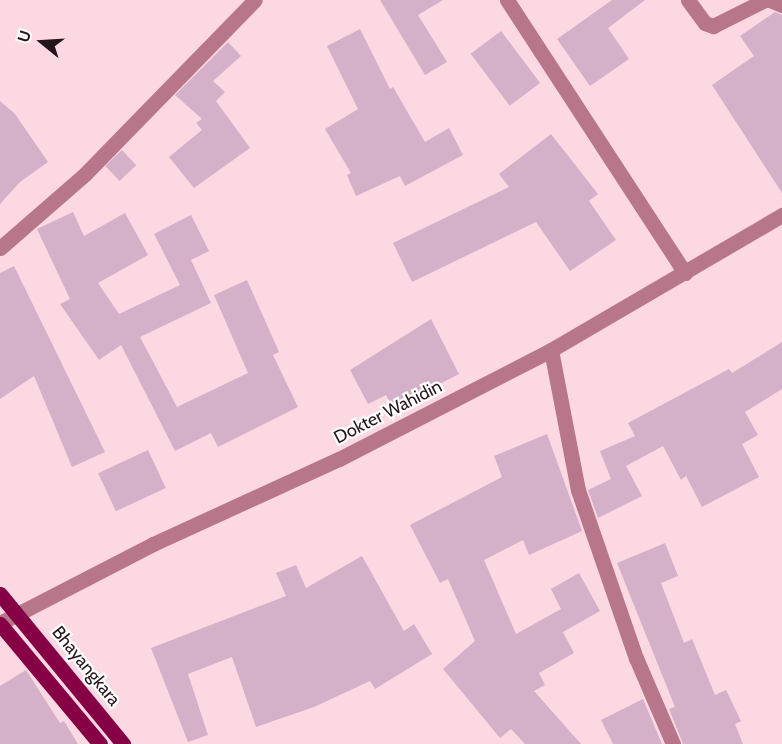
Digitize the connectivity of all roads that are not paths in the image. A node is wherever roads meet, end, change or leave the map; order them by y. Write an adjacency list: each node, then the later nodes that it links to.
1 (255, 0): 7 (street)
2 (507, 0): 8 (street)
3 (688, 0): 4 (street)
4 (768, 0): 5 (street)
5 (782, 5)
6 (782, 215): 8 (street, Dokter Wahidin)
7 (0, 248)
8 (685, 273): 9 (street, Dokter Wahidin)
9 (551, 350): 11 (street, Dokter Wahidin); 15 (street)
10 (0, 594): 11 (main road, Bhayangkara)
11 (18, 614): 12 (street, Dokter Wahidin); 14 (main road, Bhayangkara)
12 (0, 623): 13 (main road, Bhayangkara)
13 (100, 744)
14 (123, 744)
15 (674, 744)

